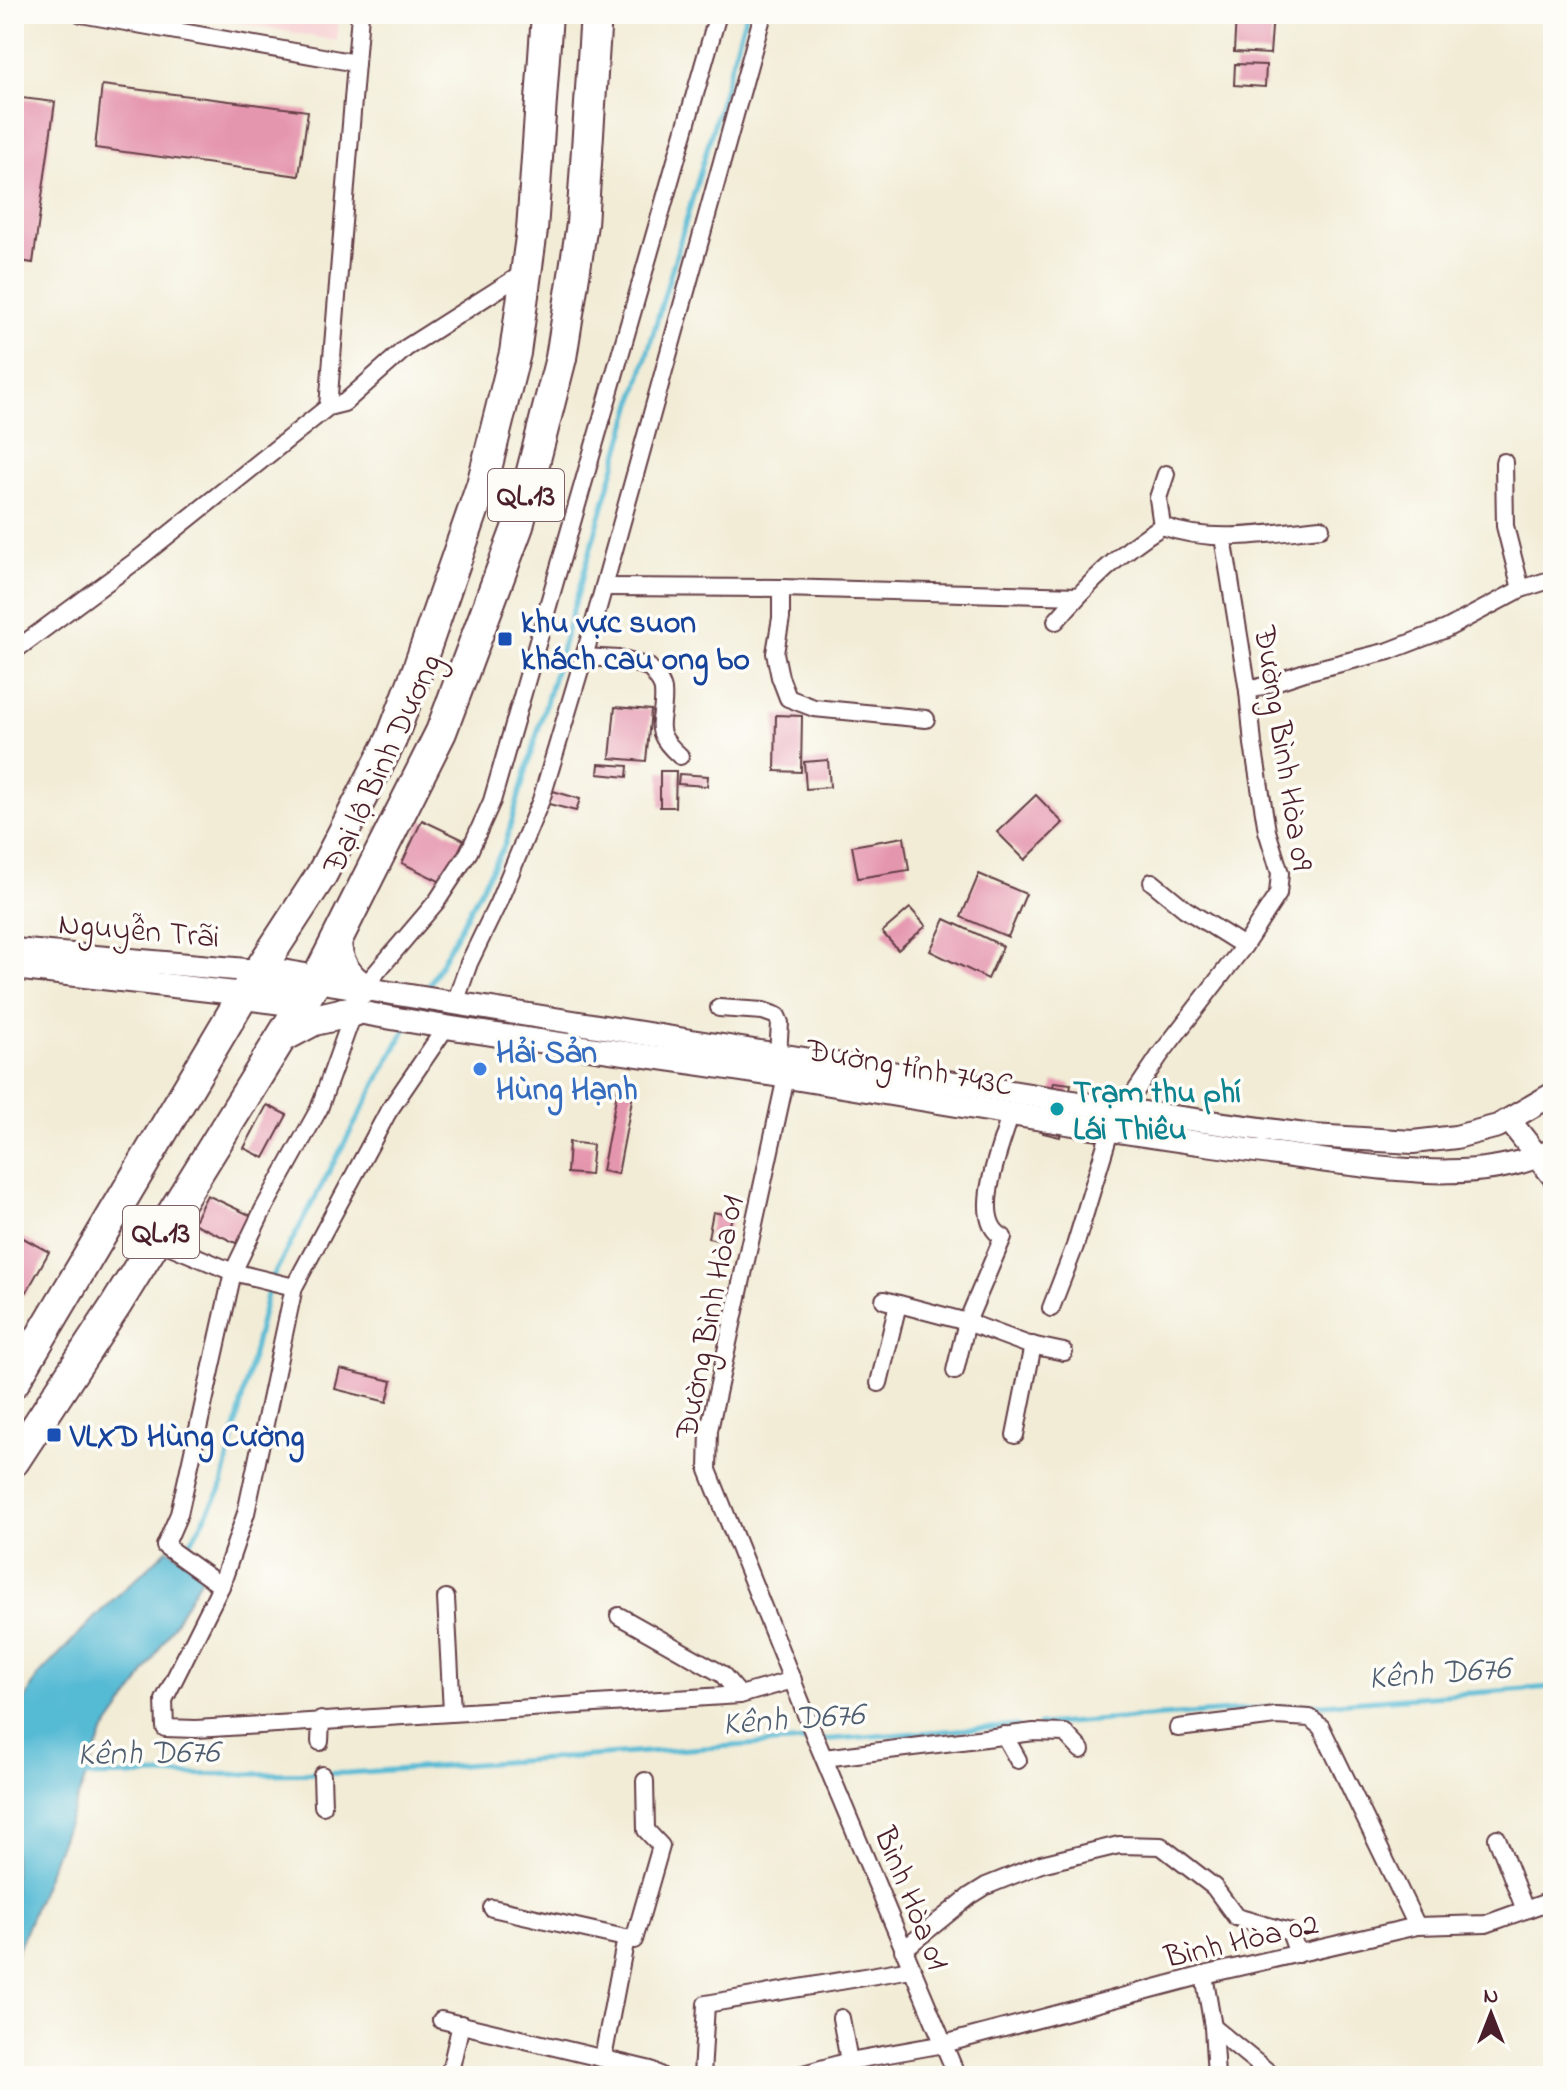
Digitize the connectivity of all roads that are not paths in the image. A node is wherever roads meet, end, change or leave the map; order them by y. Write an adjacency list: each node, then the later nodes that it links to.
1 (81, 14): 7 (street)
2 (360, 14): 7 (street)
3 (547, 14): 8 (highway, Đại lộ Bình Dương / QL.13)
4 (596, 14): 27 (highway, Đại lộ Bình Dương / QL.13)
5 (718, 14): 33 (street)
6 (763, 14): 16 (street)
7 (356, 63): 9 (street)
8 (527, 271): 9 (street); 31 (highway, Đại lộ Bình Dương / QL.13)
9 (328, 407): 21 (street)
10 (1504, 462): 18 (street)
11 (1166, 474): 12 (street)
12 (1162, 526): 14 (street); 19 (street)
13 (1321, 528): 14 (street)
14 (1223, 537): 23 (street, Đường Bình Hòa 09)
15 (1553, 579): 18 (street)
16 (604, 587): 17 (street); 22 (street)
17 (781, 588): 19 (street); 24 (street)
18 (1521, 589): 23 (street)
19 (1078, 596): 20 (street)
20 (1056, 621)
21 (14, 651)
22 (583, 657): 25 (street); 34 (street)
23 (1248, 691): 28 (street, Đường Bình Hòa 09)
24 (926, 719)
25 (680, 756)
26 (1152, 882): 28 (street)
27 (336, 942): 32 (highway, Đại lộ Bình Dương / QL.13); 33 (highway)
28 (1244, 946): 40 (street, Đường Bình Hòa 09)
29 (14, 950): 31 (main road, Nguyễn Trãi)
30 (14, 968): 31 (main road, Nguyễn Trãi)
31 (251, 982): 32 (highway); 54 (highway, Đại lộ Bình Dương / QL.13)
32 (310, 992): 33 (main road, Đường tỉnh 743C); 37 (highway, Đại lộ Bình Dương / QL.13)
33 (359, 999): 34 (main road, Đường tỉnh 743C); 36 (main road, Đường tỉnh 743C); 37 (highway); 47 (street)
34 (455, 1003): 38 (main road, Đường tỉnh 743C)
35 (719, 1008): 38 (street, Đường Bình Hòa 01)
36 (446, 1027): 38 (main road, Đường tỉnh 743C); 48 (street)
37 (282, 1037): 46 (highway, Đại lộ Bình Dương / QL.13)
38 (785, 1062): 40 (main road, Đường tỉnh 743C); 41 (main road, Đường tỉnh 743C); 61 (street, Đường Bình Hòa 01)
39 (1553, 1094): 42 (main road, Đường tỉnh 743C)
40 (1123, 1110): 42 (main road, Đường tỉnh 743C)
41 (1010, 1116): 43 (main road, Đường tỉnh 743C); 50 (street)
42 (1509, 1120): 44 (main road)
43 (1110, 1131): 44 (main road, Đường tỉnh 743C); 49 (street)
44 (1545, 1154): 45 (main road)
45 (1553, 1176)
46 (156, 1240): 47 (street); 57 (highway, Đại lộ Bình Dương / QL.13)
47 (233, 1272): 48 (street); 58 (street)
48 (294, 1287): 58 (street)
49 (1051, 1308)
50 (967, 1322): 51 (street); 53 (street); 55 (street)
51 (1033, 1345): 52 (street); 56 (street)
52 (1064, 1352)
53 (955, 1371)
54 (14, 1382)
55 (879, 1383)
56 (1015, 1435)
57 (14, 1461)
58 (221, 1586): 64 (street)
59 (446, 1598): 63 (street)
60 (619, 1616): 62 (street)
61 (796, 1687): 62 (street); 68 (street, Đường Bình Hòa 01)
62 (740, 1695): 63 (street)
63 (452, 1712): 64 (street)
64 (321, 1720): 67 (street)
65 (1178, 1728): 79 (street)
66 (1004, 1735): 69 (street); 70 (street); 71 (street)
67 (320, 1742)
68 (817, 1742): 70 (street, Bình Hòa 01)
69 (1081, 1750)
70 (824, 1758): 81 (street, Bình Hòa 01)
71 (1018, 1760)
72 (322, 1775): 74 (street)
73 (645, 1781): 80 (street)
74 (323, 1806)
75 (1497, 1838): 78 (street)
76 (1553, 1900): 78 (street, Bình Hòa 02)
77 (492, 1908): 80 (street)
78 (1525, 1910): 79 (street, Bình Hòa 02)
79 (1417, 1926): 82 (street, Bình Hòa 02)
80 (626, 1938): 90 (street)
81 (903, 1950): 82 (street); 83 (street, Bình Hòa 01)
82 (1298, 1954): 84 (street, Bình Hòa 02)
83 (911, 1969): 89 (street, Bình Hòa 01); 94 (street)
84 (1204, 1975): 88 (street); 89 (street, Bình Hòa 02)
85 (841, 2018): 91 (street)
86 (441, 2020): 87 (street)
87 (461, 2024): 90 (street); 92 (street)
88 (1213, 2027): 97 (street); 98 (street)
89 (944, 2044): 91 (street, Bình Hòa 02); 96 (street, Bình Hòa 01)
90 (603, 2058): 93 (street)
91 (849, 2061): 95 (street, Bình Hòa 02)
92 (449, 2076)
93 (661, 2076)
94 (702, 2076)
95 (796, 2076)
96 (957, 2076)
97 (1216, 2076)
98 (1273, 2076)

